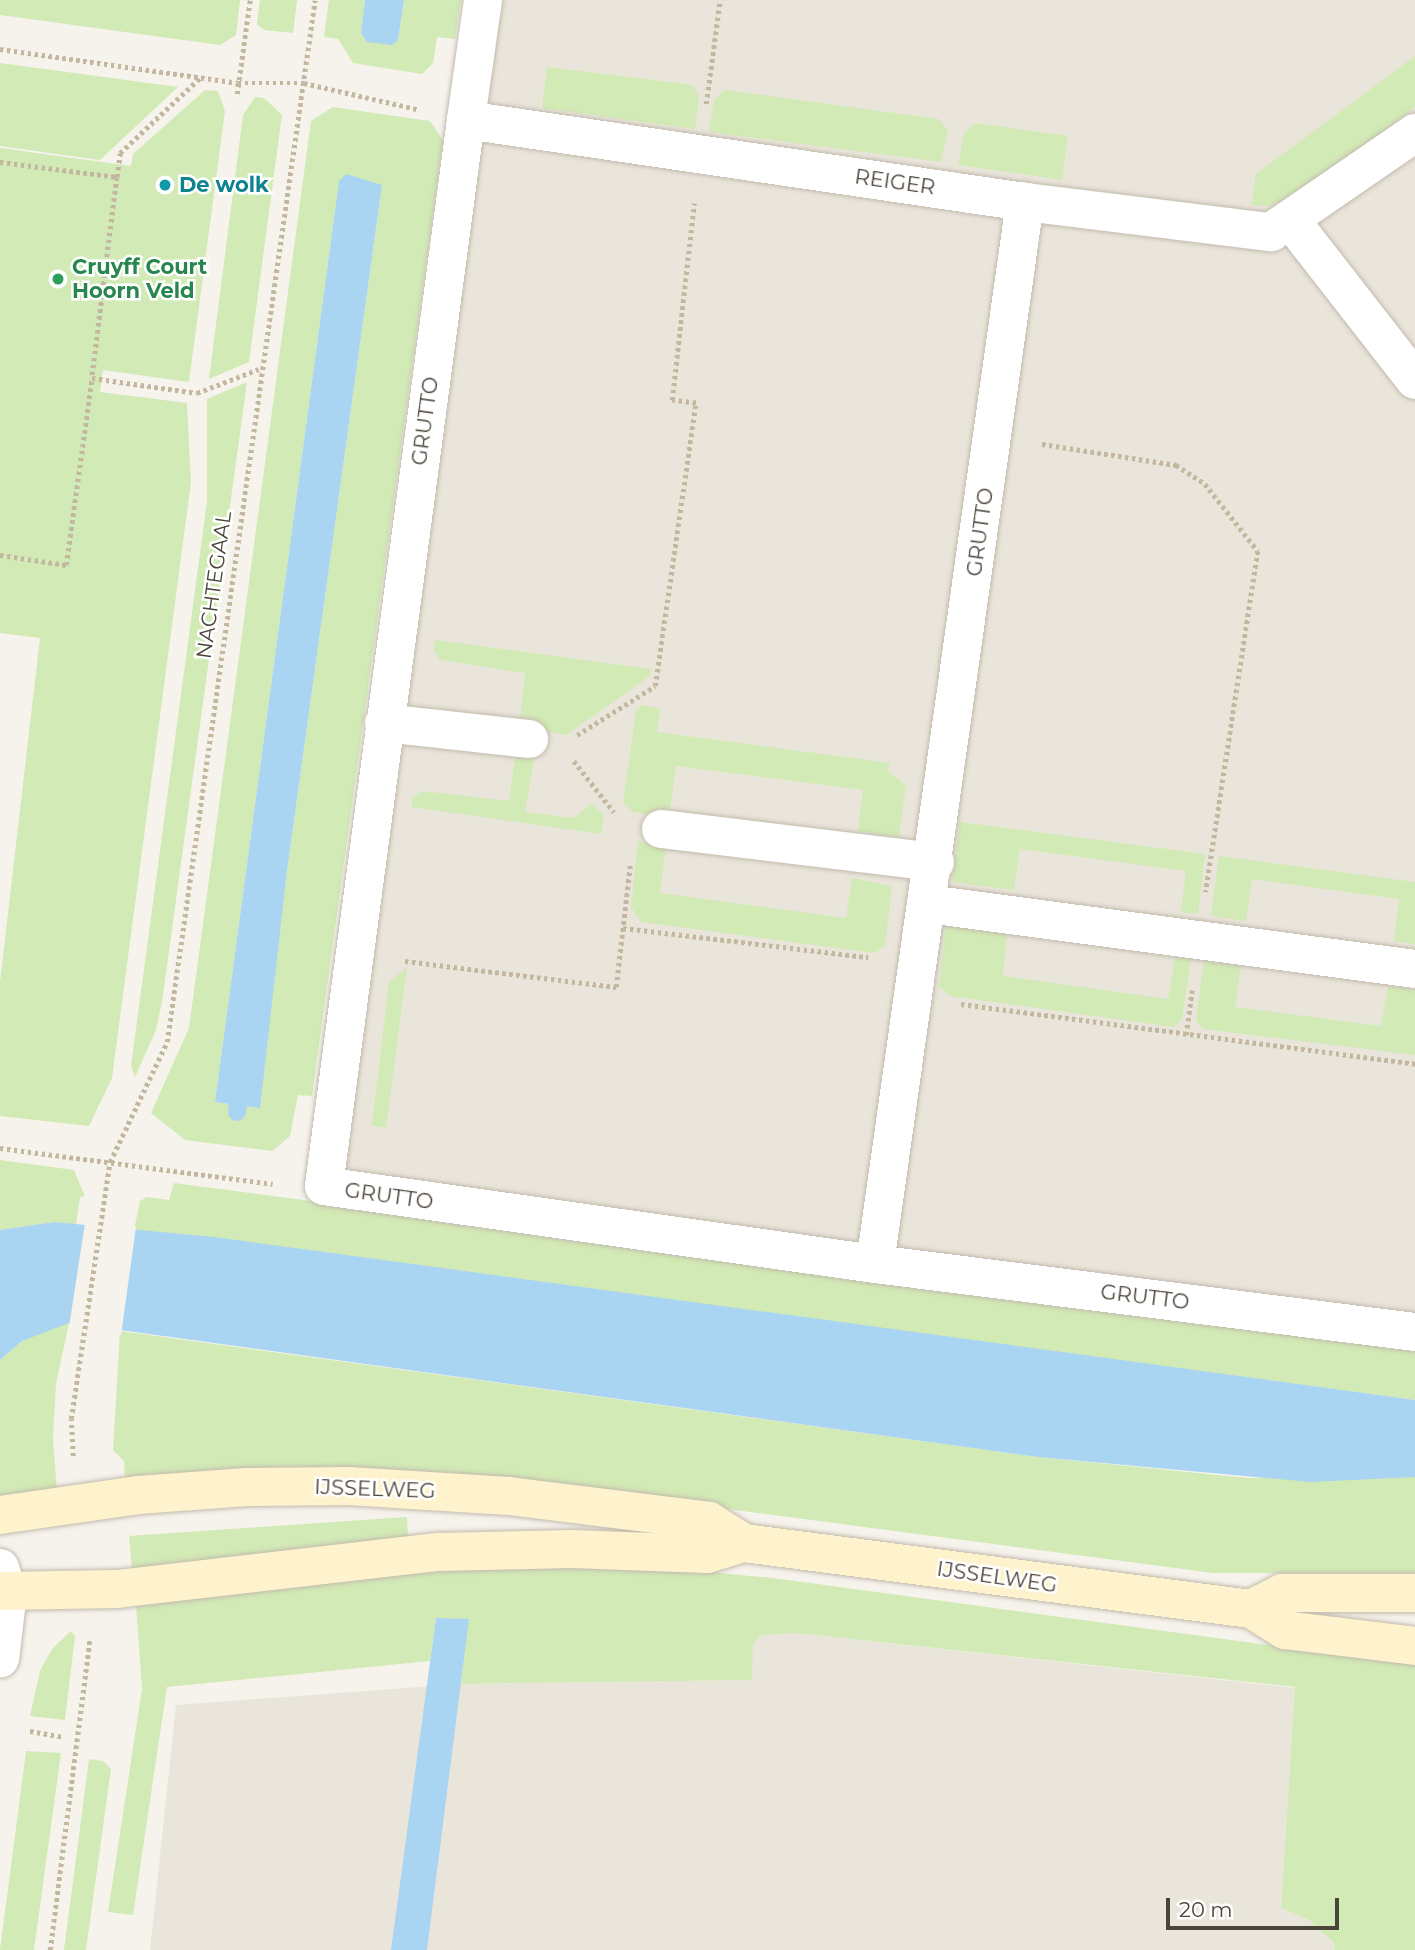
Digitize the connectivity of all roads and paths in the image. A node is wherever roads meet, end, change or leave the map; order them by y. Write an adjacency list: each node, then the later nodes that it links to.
1 (250, 0): 7 (path)
2 (315, 0): 8 (path, NACHTEGAAL)
3 (483, 0): 10 (street)
4 (720, 0): 12 (path)
5 (0, 49): 6 (path)
6 (201, 77): 7 (path); 14 (path)
7 (238, 83): 8 (path); 9 (path)
8 (304, 83): 10 (path); 17 (path, NACHTEGAAL)
9 (237, 94)
10 (466, 120): 12 (street, REIGER); 22 (street, GRUTTO)
11 (1415, 133): 16 (street, REIGER)
12 (699, 153): 15 (street, REIGER); 23 (path)
13 (0, 162): 14 (path)
14 (117, 177): 18 (path)
15 (1025, 202): 16 (street, REIGER); 20 (street, GRUTTO)
16 (1292, 222): 19 (street)
17 (260, 368): 18 (path); 34 (path, NACHTEGAAL)
18 (92, 379): 21 (path)
19 (1415, 380)
20 (993, 437): 25 (street, GRUTTO); 28 (path)
21 (0, 555)
22 (384, 723): 23 (street); 29 (street, GRUTTO)
23 (545, 742): 24 (path)
24 (648, 828): 25 (street); 27 (path)
25 (935, 862): 26 (street, GRUTTO)
26 (928, 904): 28 (street); 31 (street, GRUTTO)
27 (622, 928): 29 (path); 31 (path)
28 (1199, 940): 30 (street)
29 (352, 954): 36 (street, GRUTTO)
30 (1415, 970)
31 (916, 980): 32 (path); 36 (street, GRUTTO)
32 (1415, 1064)
33 (0, 1148): 34 (path)
34 (110, 1162): 35 (path); 38 (path, NACHTEGAAL)
35 (254, 1182)
36 (875, 1264): 37 (street, GRUTTO)
37 (1415, 1332)
38 (74, 1465)
39 (0, 1515): 40 (street, IJSSELWEG)
40 (744, 1543): 41 (street, IJSSELWEG); 43 (street, IJSSELWEG)
41 (3, 1584): 46 (street)
42 (1415, 1593): 43 (street)
43 (1251, 1609): 45 (street, IJSSELWEG)
44 (91, 1633): 49 (path)
45 (1415, 1646)
46 (0, 1659)
47 (30, 1731): 48 (path)
48 (63, 1737)
49 (50, 1950)

